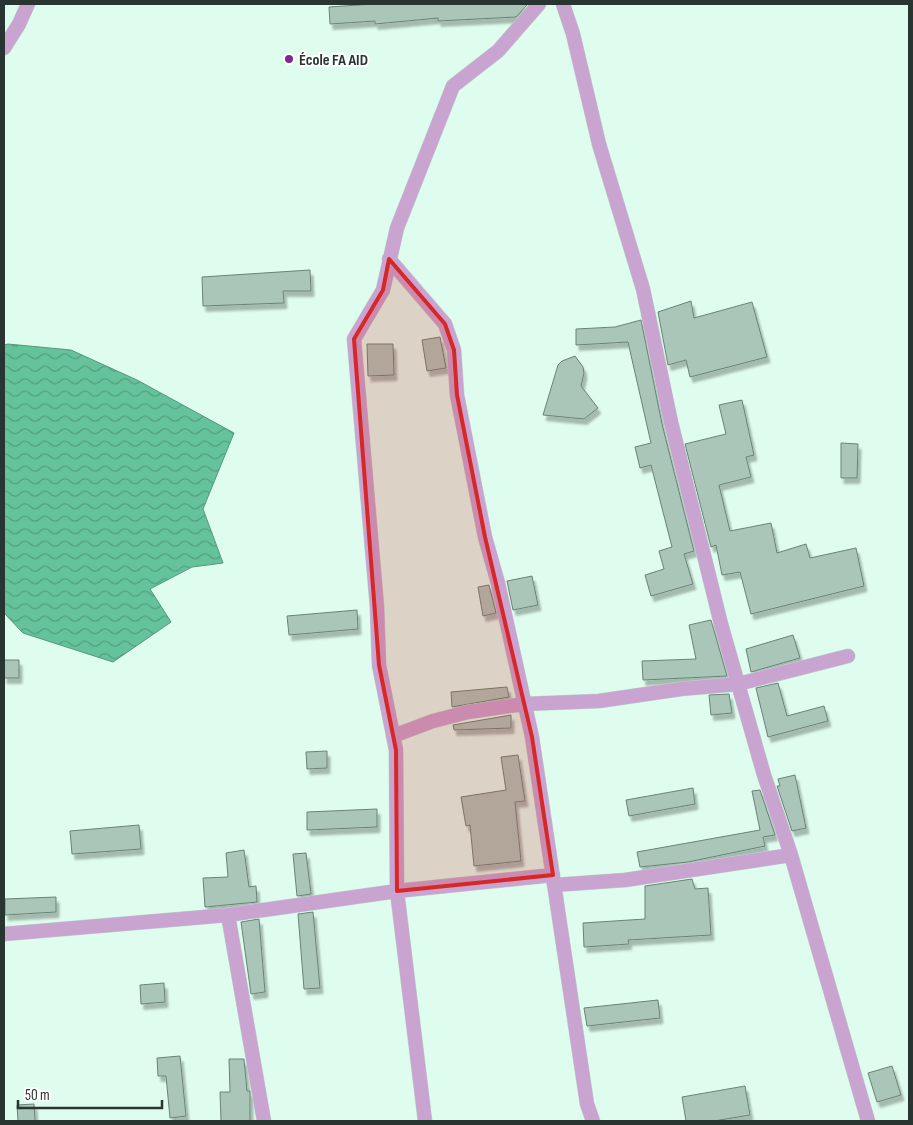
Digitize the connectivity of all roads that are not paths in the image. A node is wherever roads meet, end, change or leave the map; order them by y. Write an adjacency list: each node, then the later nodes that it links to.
1 (28, 4): 4 (street)
2 (539, 4): 5 (street)
3 (562, 4): 7 (street)
4 (4, 48)
5 (389, 259): 8 (street); 9 (street)
6 (848, 656): 7 (street)
7 (738, 684): 8 (street); 10 (street)
8 (524, 704): 9 (street); 11 (street)
9 (393, 736): 12 (street)
10 (791, 855): 11 (street); 18 (street)
11 (554, 880): 12 (street); 17 (street)
12 (397, 891): 13 (street); 16 (street)
13 (228, 915): 14 (street); 15 (street)
14 (4, 934)
15 (264, 1121)
16 (425, 1121)
17 (593, 1121)
18 (868, 1121)

